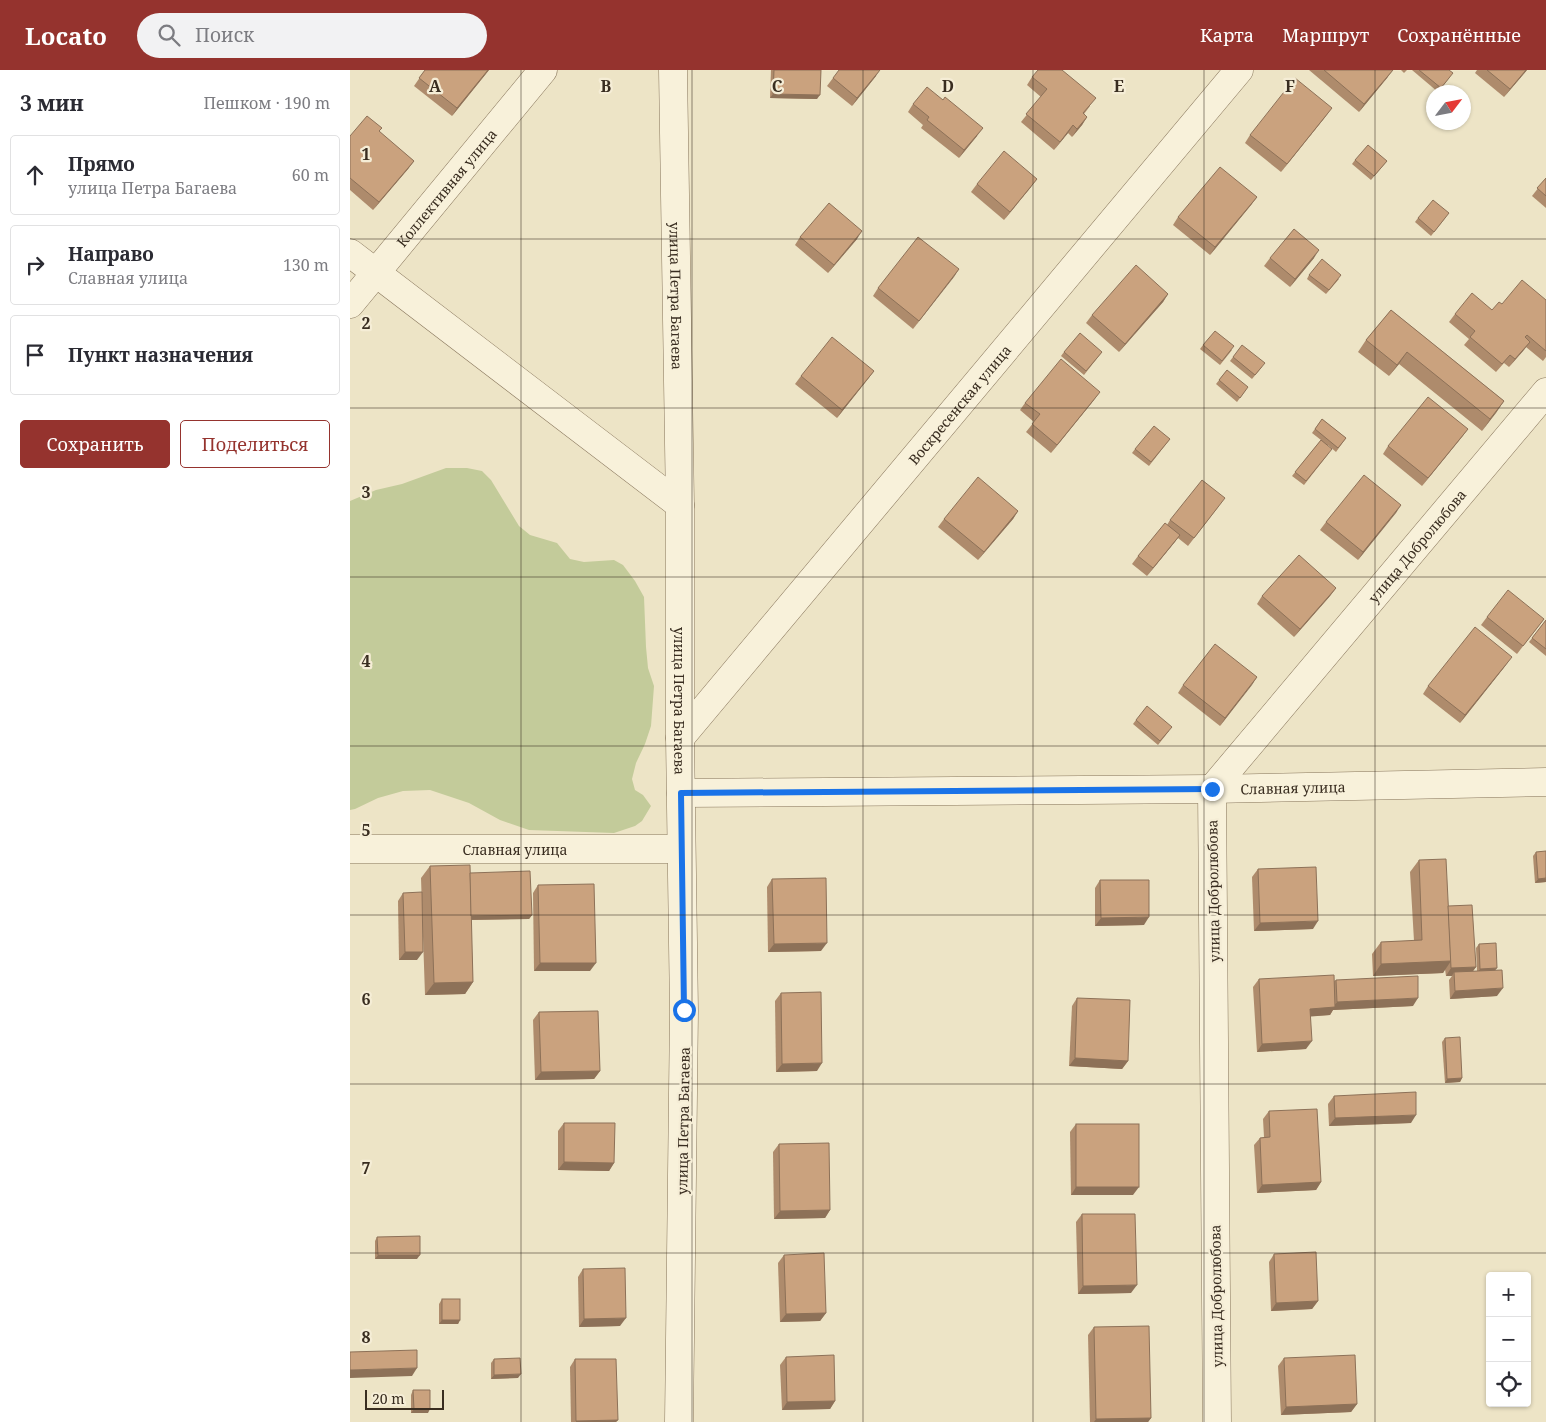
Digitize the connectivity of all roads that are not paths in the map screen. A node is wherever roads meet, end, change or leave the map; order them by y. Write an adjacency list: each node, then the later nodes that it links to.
1 (543, 70): 5 (street, Коллективная улица)
2 (673, 70): 8 (street, улица Петра Багаева)
3 (1238, 70): 9 (street, Воскресенская улица)
4 (350, 252): 5 (street)
5 (376, 274): 6 (street, Коллективная улица); 8 (street)
6 (350, 304)
7 (1546, 392): 11 (street, улица Добролюбова)
8 (680, 506): 9 (street, улица Петра Багаева)
9 (680, 738): 12 (street, улица Петра Багаева)
10 (1546, 782): 11 (street, Славная улица)
11 (1212, 789): 12 (street, Славная улица); 16 (street, улица Добролюбова)
12 (681, 793): 14 (street, улица Петра Багаева)
13 (350, 849): 14 (street, Славная улица)
14 (681, 850): 15 (street, улица Петра Багаева)
15 (679, 1422)
16 (1217, 1422)

